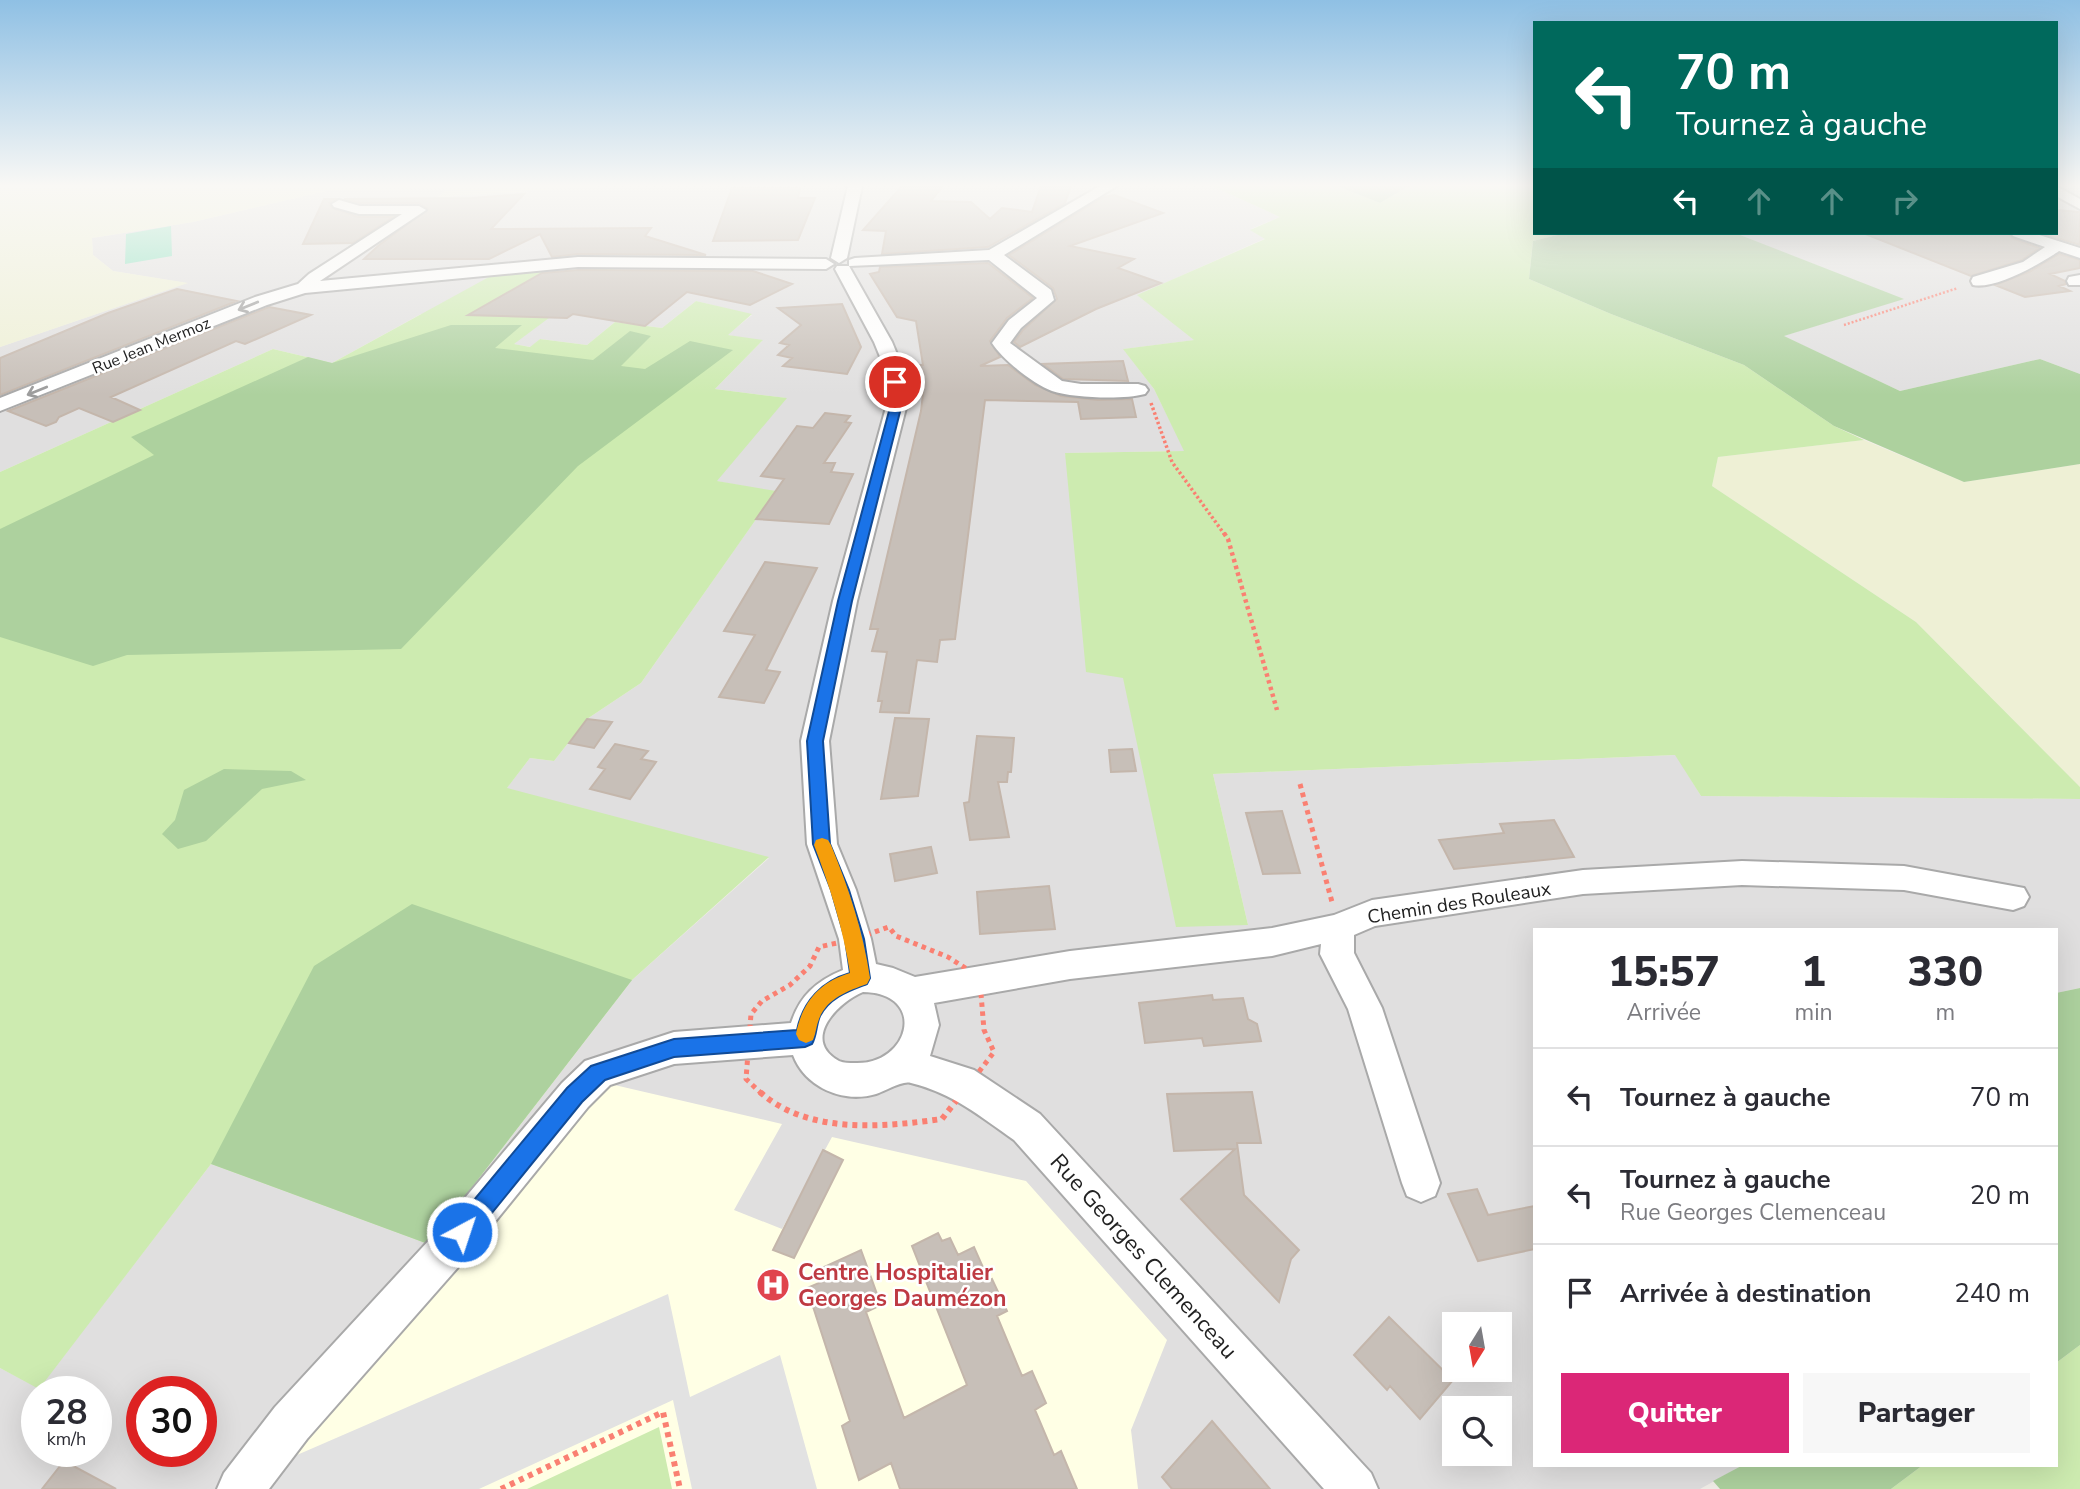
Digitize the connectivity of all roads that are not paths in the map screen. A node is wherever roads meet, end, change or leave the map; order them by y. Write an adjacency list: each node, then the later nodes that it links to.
1 (348, 255): 8 (street, Rue Jean Mermoz)
2 (842, 255): 6 (street)
3 (984, 255): 6 (street, Rue Jean Mermoz)
4 (993, 255): 9 (street)
5 (2043, 255): 7 (street)
6 (841, 263): 8 (street, Rue Jean Mermoz); 13 (street)
7 (1979, 281)
8 (303, 288): 10 (street, Rue Jean Mermoz, one-way to 10)
9 (1138, 390)
10 (0, 405)
11 (2013, 897): 12 (street, Chemin des Rouleaux)
12 (1338, 927): 14 (street, Chemin des Rouleaux); 17 (street)
13 (861, 978): 14 (street); 15 (street)
14 (910, 993): 16 (street)
15 (805, 1038): 16 (street); 18 (street)
16 (903, 1064): 19 (street, Rue Georges Clemenceau)
17 (1421, 1183)
18 (240, 1489)
19 (1355, 1489)

